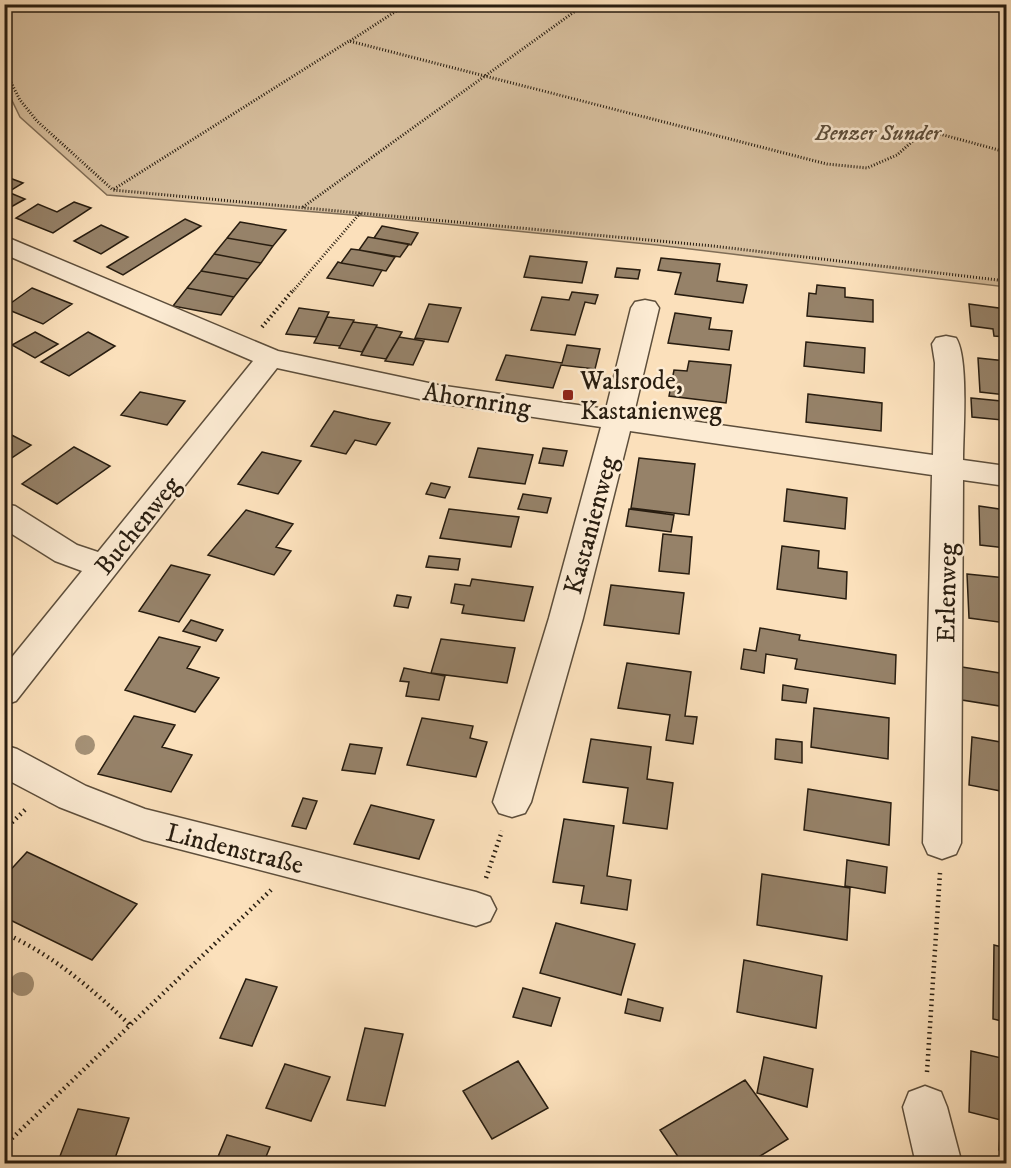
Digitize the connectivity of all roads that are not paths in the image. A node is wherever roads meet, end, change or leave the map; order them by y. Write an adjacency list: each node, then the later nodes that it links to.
1 (4, 244): 4 (street, Ahornring)
2 (645, 308): 5 (street, Kastanienweg)
3 (946, 344): 6 (street, Erlenweg)
4 (257, 353): 5 (street, Ahornring); 9 (street, Buchenweg)
5 (619, 420): 6 (street, Ahornring); 12 (street, Kastanienweg)
6 (948, 469): 7 (street, Ahornring); 13 (street, Erlenweg)
7 (1006, 476)
8 (4, 514): 9 (street)
9 (104, 567): 10 (street, Buchenweg)
10 (4, 692)
11 (4, 759): 14 (street, Lindenstraße)
12 (512, 802)
13 (942, 843)
14 (476, 909)
15 (925, 1107): 16 (street)
16 (939, 1164)

